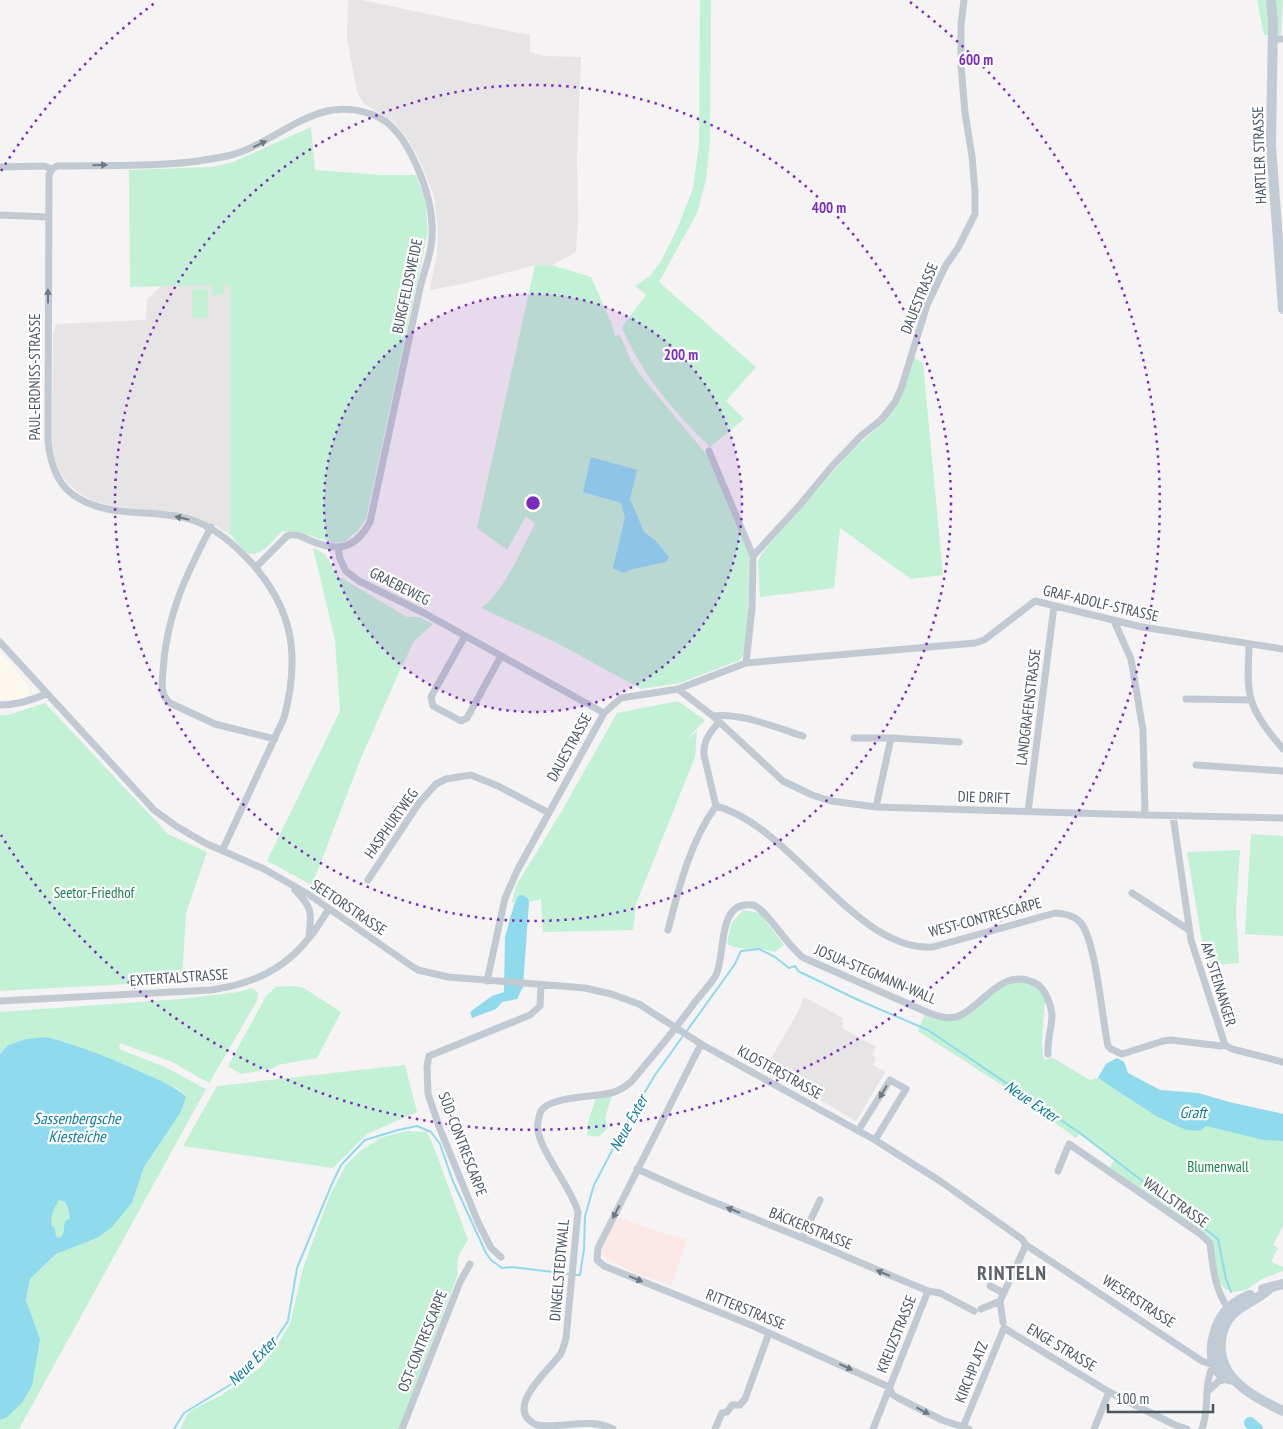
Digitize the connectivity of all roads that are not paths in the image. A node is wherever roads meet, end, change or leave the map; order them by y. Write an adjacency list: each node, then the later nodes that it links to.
1 (964, 0): 12 (street, DAUESTRASSE)
2 (1271, 0): 3 (main road, HARTLER STRASSE)
3 (1278, 39): 8 (main road, HARTLER STRASSE)
4 (0, 167): 5 (street, BURGFELDSWEIDE)
5 (52, 170): 7 (street, PAUL-ERDNISS-STRASSE); 11 (street, BURGFELDSWEIDE, one-way to 11)
6 (0, 215): 7 (street)
7 (48, 217): 10 (street, PAUL-ERDNISS-STRASSE, one-way to 7)
8 (1283, 309)
9 (709, 451): 12 (street)
10 (211, 527): 13 (street, PAUL-ERDNISS-STRASSE); 32 (street)
11 (338, 548): 13 (street); 16 (street, GRAEBEWEG)
12 (753, 556): 21 (street)
13 (256, 567): 32 (street, PAUL-ERDNISS-STRASSE)
14 (1054, 606): 15 (street, GRAF-ADOLF-STRASSE); 21 (street, GRAF-ADOLF-STRASSE); 39 (street, LANDGRAFENSTRASSE)
15 (1114, 621): 18 (street, GRAF-ADOLF-STRASSE); 41 (street)
16 (465, 636): 20 (street, GRAEBEWEG); 20 (street)
17 (0, 642): 23 (street, SEETORSTRASSE)
18 (1249, 644): 19 (street, GRAF-ADOLF-STRASSE); 25 (street)
19 (1283, 649)
20 (501, 656): 27 (street, GRAEBEWEG)
21 (746, 663): 22 (street, DAUESTRASSE)
22 (678, 689): 27 (street, DAUESTRASSE); 28 (street, DIE DRIFT)
23 (46, 694): 26 (street); 44 (street, SEETORSTRASSE)
24 (1186, 700): 25 (street)
25 (1251, 700): 34 (street)
26 (0, 705)
27 (604, 713): 40 (street, DAUESTRASSE)
28 (716, 719): 29 (street); 37 (street); 38 (street, DIE DRIFT)
29 (804, 736)
30 (854, 738): 31 (street)
31 (891, 738): 33 (street); 38 (street)
32 (275, 739): 44 (street, PAUL-ERDNISS-STRASSE)
33 (959, 742)
34 (1283, 749)
35 (1196, 765): 36 (street)
36 (1283, 771)
37 (716, 806): 49 (street); 57 (street, WEST-CONTRESCARPE)
38 (876, 807): 39 (street, DIE DRIFT)
39 (1028, 812): 41 (street, DIE DRIFT)
40 (549, 813): 45 (street, HASPHURTWEG); 52 (street, DAUESTRASSE)
41 (1145, 815): 42 (street, DIE DRIFT)
42 (1173, 816): 43 (street, DIE DRIFT); 50 (street, AM STEINANGER)
43 (1283, 818)
44 (222, 851): 46 (street, SEETORSTRASSE)
45 (368, 880)
46 (289, 883): 48 (street, SEETORSTRASSE); 51 (street)
47 (1132, 894): 50 (street, AM STEINANGER)
48 (329, 909): 51 (street, EXTERTALSTRASSE); 52 (street, SEETORSTRASSE)
49 (668, 930)
50 (1189, 930): 57 (street, AM STEINANGER)
51 (309, 938): 54 (street, EXTERTALSTRASSE)
52 (490, 981): 53 (street, SEETORSTRASSE)
53 (541, 985): 55 (street, SEETORSTRASSE); 67 (street, SÜD-CONTRESCARPE)
54 (0, 1001)
55 (682, 1032): 56 (street, KLOSTERSTRASSE); 58 (street, JOSUA-STEGMANN-WALL); 86 (street, DINGELSTEDTWALL)
56 (701, 1044): 60 (street, KLOSTERSTRASSE); 62 (street)
57 (1226, 1045): 59 (street)
58 (1048, 1054)
59 (1283, 1062)
60 (858, 1131): 61 (street, KLOSTERSTRASSE); 61 (street, one-way to 60)
61 (875, 1140): 66 (street, KLOSTERSTRASSE)
62 (637, 1169): 65 (street, BÄCKERSTRASSE, one-way to 62); 77 (street, RITTERSTRASSE, one-way to 77)
63 (1058, 1171): 75 (street, WALLSTRASSE)
64 (820, 1200): 65 (street)
65 (802, 1238): 72 (street, BÄCKERSTRASSE, one-way to 65)
66 (1026, 1245): 73 (street); 78 (street, WESERSTRASSE)
67 (501, 1257)
68 (470, 1264): 85 (street, OST-CONTRESCARPE)
69 (1283, 1284): 71 (main road)
70 (990, 1286): 73 (street)
71 (1269, 1289): 75 (main road); 78 (main road)
72 (928, 1291): 74 (street, BÄCKERSTRASSE); 80 (street, KREUZSTRASSE)
73 (1004, 1293): 74 (street)
74 (1000, 1301): 76 (street)
75 (1228, 1308): 78 (main road)
76 (1003, 1325): 81 (street, ENGE STRASSE); 84 (street, KIRCHPLATZ)
77 (769, 1333): 80 (street, RITTERSTRASSE, one-way to 80); 87 (street)
78 (1217, 1361): 79 (main road, WESERSTRASSE); 82 (street)
79 (1230, 1380): 82 (street); 83 (main road, WESERSTRASSE)
80 (889, 1386): 84 (street, RITTERSTRASSE, one-way to 84); 88 (street, KREUZSTRASSE)
81 (1109, 1392): 89 (street); 90 (street, ENGE STRASSE)
82 (1207, 1392): 91 (street)
83 (1283, 1411)
84 (966, 1428)
85 (402, 1429)
86 (613, 1429)
87 (715, 1429)
88 (873, 1429)
89 (1094, 1429)
90 (1187, 1429)
91 (1202, 1429)

